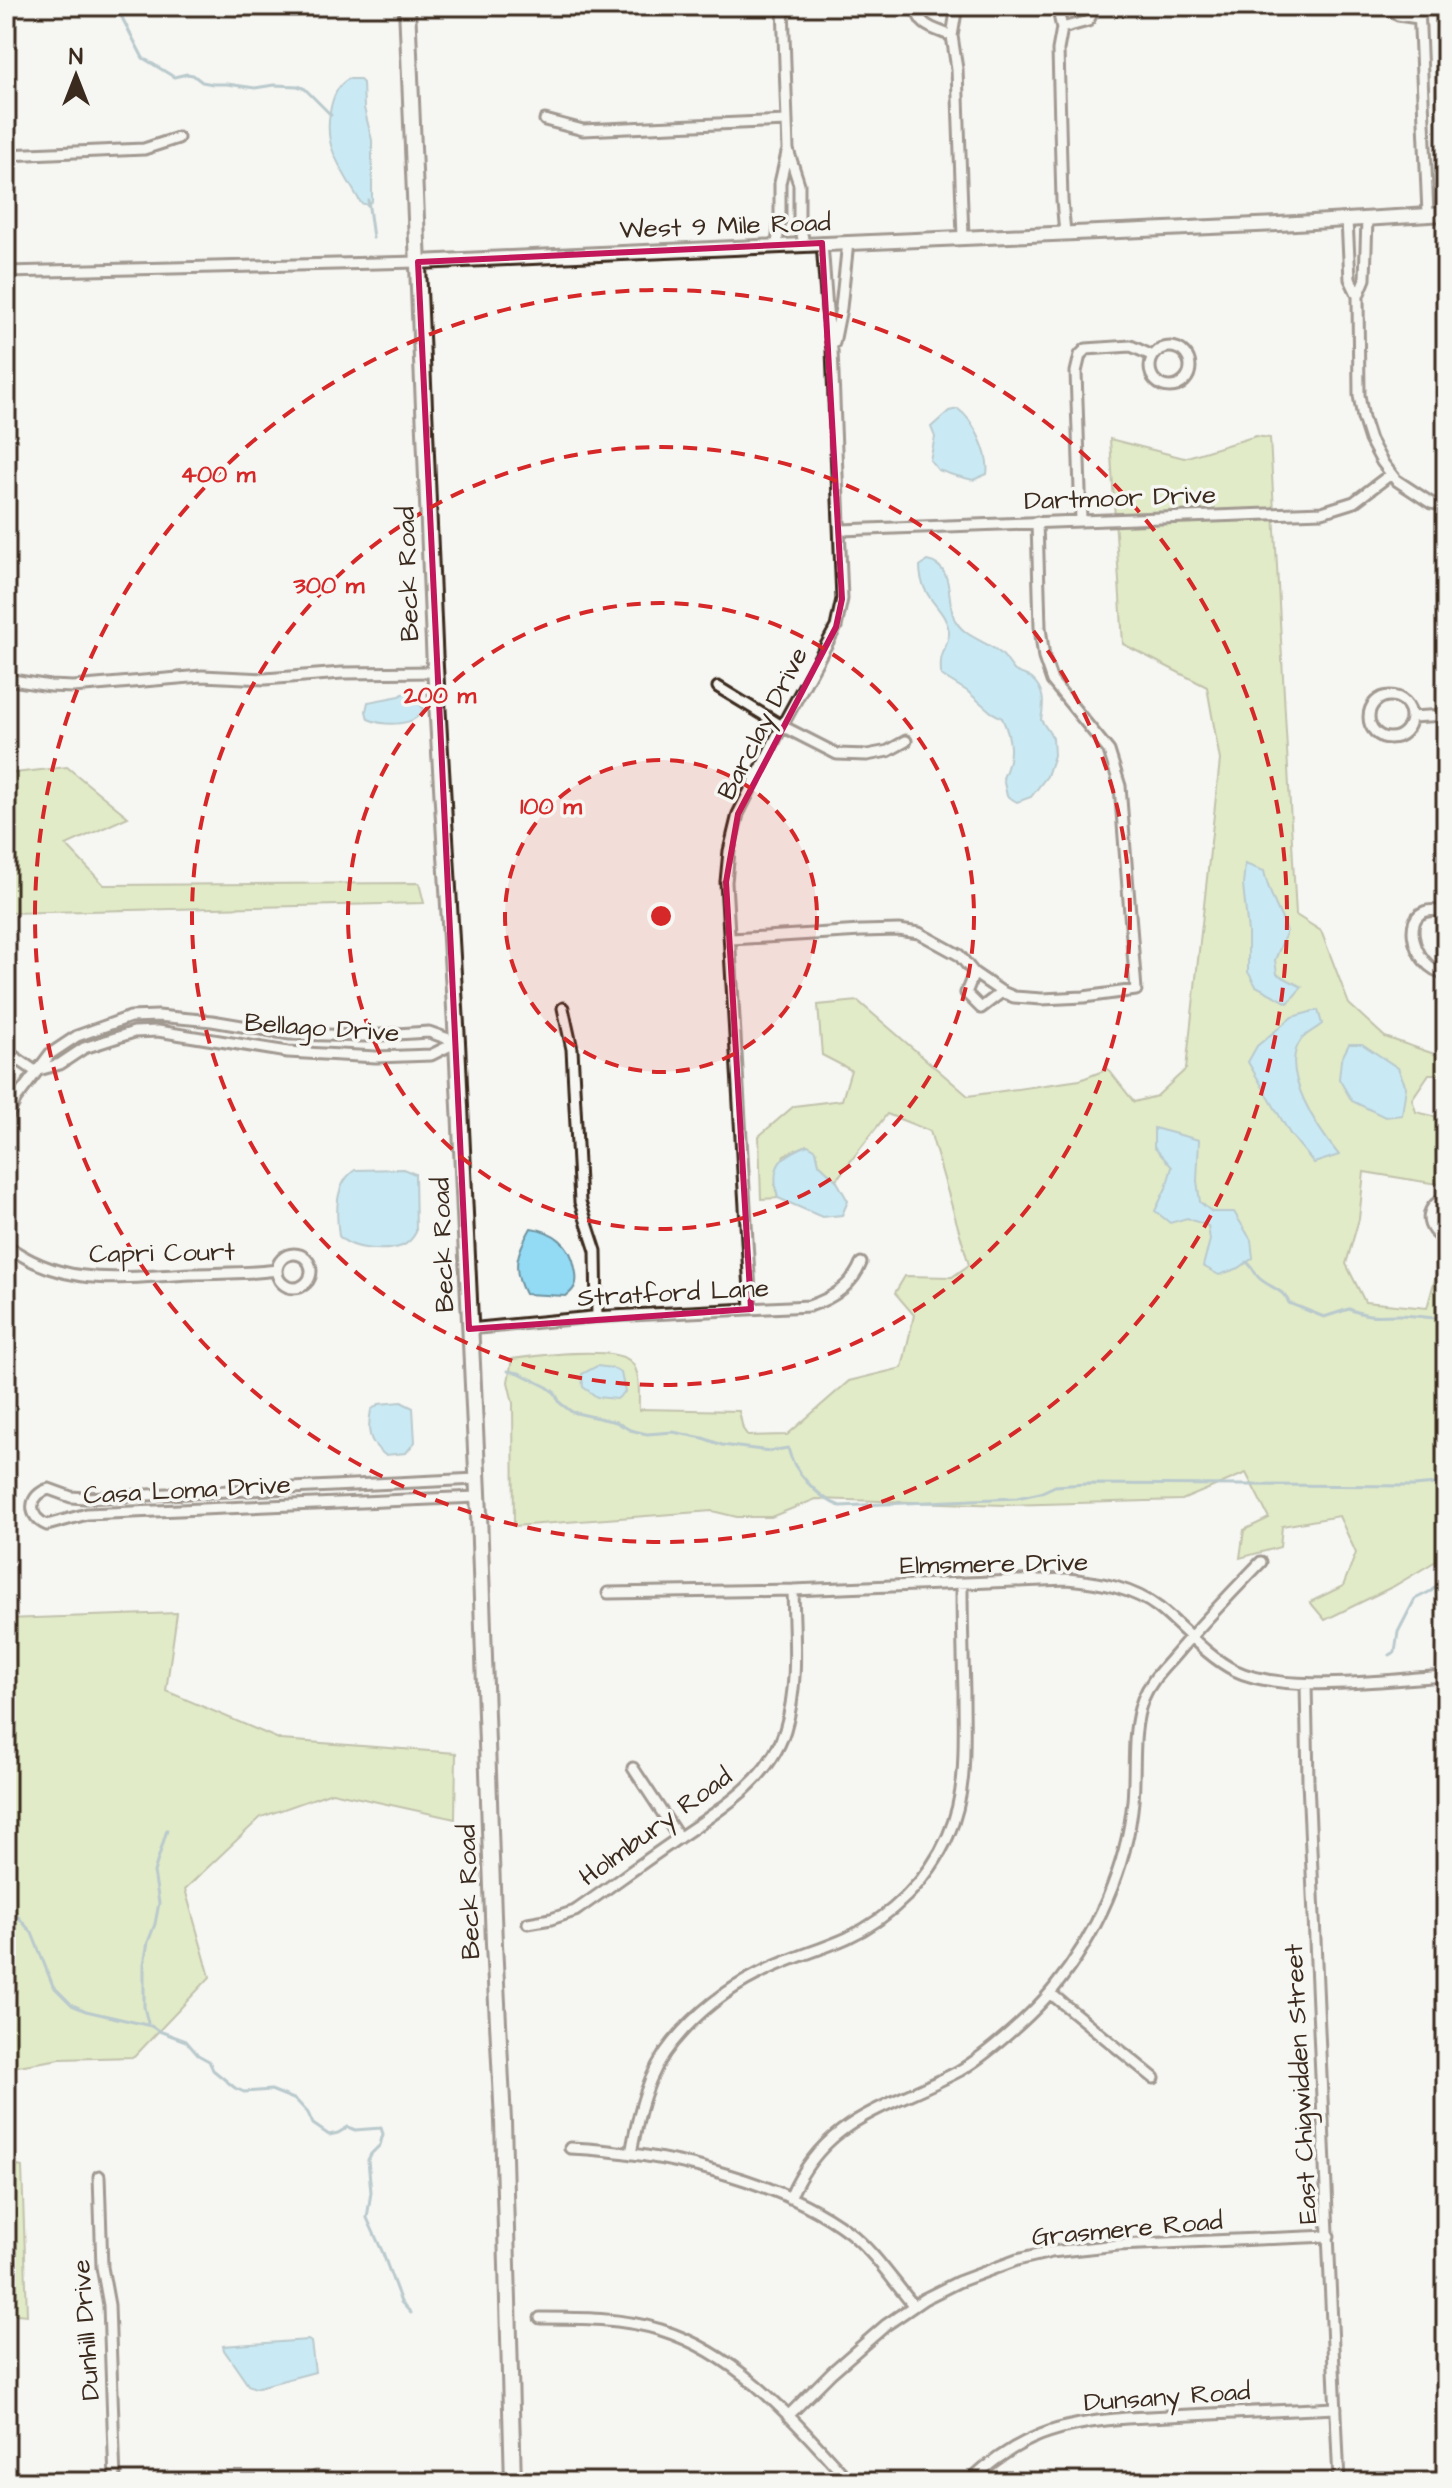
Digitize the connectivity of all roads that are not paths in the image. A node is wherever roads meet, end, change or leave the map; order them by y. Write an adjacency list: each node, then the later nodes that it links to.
1 (407, 6): 27 (main road, Beck Road)
2 (783, 6): 13 (street)
3 (917, 6): 11 (street)
4 (957, 6): 11 (street)
5 (1057, 6): 10 (street)
6 (1096, 6): 10 (street)
7 (1389, 6): 9 (street)
8 (1419, 6): 9 (street)
9 (1418, 18): 17 (street)
10 (1062, 28): 21 (street)
11 (952, 36): 22 (street)
12 (545, 120): 13 (street)
13 (786, 121): 15 (street)
14 (178, 138): 16 (street)
15 (788, 150): 25 (street); 26 (street)
16 (6, 155)
17 (1428, 214): 18 (street, West 9 Mile Road); 19 (street, West 9 Mile Road)
18 (1446, 214)
19 (1367, 219): 20 (street, West 9 Mile Road); 29 (street)
20 (1347, 220): 21 (street, West 9 Mile Road); 29 (street)
21 (1065, 233): 22 (street, West 9 Mile Road)
22 (963, 237): 23 (street, West 9 Mile Road)
23 (848, 242): 24 (street, West 9 Mile Road); 30 (street, Barclay Drive)
24 (822, 243): 26 (street, West 9 Mile Road); 30 (street, Barclay Drive)
25 (777, 244): 26 (street, West 9 Mile Road); 27 (street, West 9 Mile Road)
26 (804, 244)
27 (418, 262): 28 (street, West 9 Mile Road); 37 (main road, Beck Road)
28 (6, 272)
29 (1358, 296): 32 (street)
30 (832, 350): 36 (street, Barclay Drive)
31 (1153, 356): 31 (street); 34 (street)
32 (1391, 474): 33 (street); 34 (street, Dartmoor Drive)
33 (1446, 506)
34 (1081, 520): 35 (street, Dartmoor Drive)
35 (1037, 522): 36 (street, Dartmoor Drive); 48 (street)
36 (841, 530): 42 (street, Barclay Drive)
37 (436, 672): 38 (street); 50 (main road, Beck Road)
38 (6, 679)
39 (718, 687): 42 (street)
40 (1446, 715): 41 (street)
41 (1411, 717): 41 (street)
42 (782, 726): 43 (street); 45 (street, Barclay Drive)
43 (906, 741)
44 (1446, 913): 47 (street)
45 (731, 939): 46 (street); 59 (street, Barclay Drive)
46 (974, 973): 48 (street); 48 (street)
47 (1446, 973)
48 (1002, 992)
49 (563, 1008): 60 (street)
50 (457, 1042): 52 (street, Bellago Drive); 52 (street, Bellago Drive); 61 (main road, Beck Road)
51 (6, 1051): 52 (street)
52 (35, 1071): 53 (street, Bellago Drive)
53 (6, 1119)
54 (1446, 1198): 55 (street)
55 (1446, 1239)
56 (6, 1245): 58 (street, Capri Court)
57 (861, 1263): 59 (street, Stratford Lane)
58 (277, 1270)
59 (751, 1309): 60 (street, Stratford Lane)
60 (597, 1317): 61 (street, Stratford Lane)
61 (469, 1329): 62 (main road, Beck Road)
62 (477, 1479): 63 (main road, Beck Road); 63 (street, Casa Loma Drive)
63 (477, 1497): 88 (main road, Beck Road)
64 (1261, 1562): 68 (street)
65 (962, 1584): 66 (street, Elmsmere Drive); 68 (street, Elmsmere Drive); 77 (street)
66 (793, 1590): 67 (street, Elmsmere Drive); 72 (street, Holmbury Road)
67 (608, 1593)
68 (1190, 1637): 70 (street, Elmsmere Drive); 74 (street)
69 (1446, 1676): 70 (street, Elmsmere Drive)
70 (1306, 1684): 80 (street, East Chigwidden Street)
71 (633, 1768): 72 (street)
72 (679, 1838): 73 (street, Holmbury Road)
73 (528, 1923)
74 (1050, 1993): 75 (street); 79 (street)
75 (1154, 2078)
76 (570, 2148): 77 (street)
77 (631, 2154): 79 (street)
78 (99, 2176): 85 (street, Dunhill Drive)
79 (790, 2198): 81 (street)
80 (1329, 2236): 81 (street, Grasmere Road); 83 (street, East Chigwidden Street)
81 (914, 2306): 84 (street, Grasmere Road)
82 (540, 2318): 84 (street)
83 (1336, 2408): 90 (street, Dunsany Road); 91 (street, East Chigwidden Street)
84 (788, 2416): 89 (street)
85 (115, 2482)
86 (307, 2482): 87 (street)
87 (333, 2482)
88 (513, 2482)
89 (850, 2482)
90 (969, 2482)
91 (1339, 2482)

